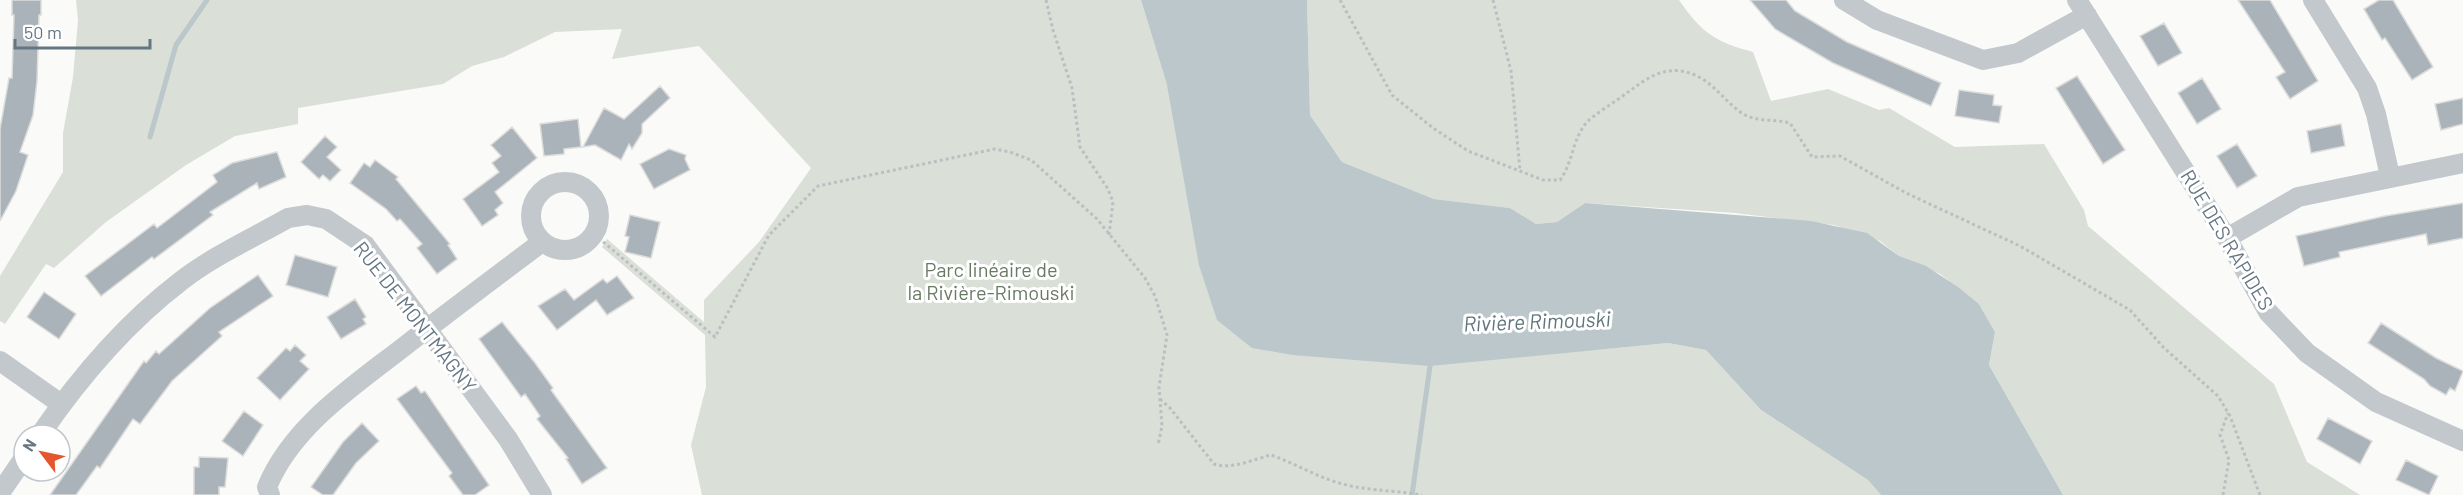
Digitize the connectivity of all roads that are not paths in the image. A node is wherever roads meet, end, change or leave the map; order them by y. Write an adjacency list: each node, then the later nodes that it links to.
1 (1844, 0): 3 (street)
2 (2313, 0): 5 (street)
3 (2082, 8): 6 (street, RUE DES RAPIDES)
4 (2463, 163): 5 (street)
5 (2390, 176): 6 (street)
6 (2228, 238): 12 (street, RUE DES RAPIDES)
7 (542, 242): 7 (street); 8 (street)
8 (427, 329): 10 (street, RUE DE MONTMAGNY); 15 (street); 16 (street, RUE DE MONTMAGNY)
9 (0, 361): 10 (street)
10 (61, 404): 11 (street, RUE DE MONTMAGNY)
11 (48, 423)
12 (2463, 441)
13 (12, 476): 14 (street)
14 (0, 493)
15 (270, 495)
16 (542, 495)

